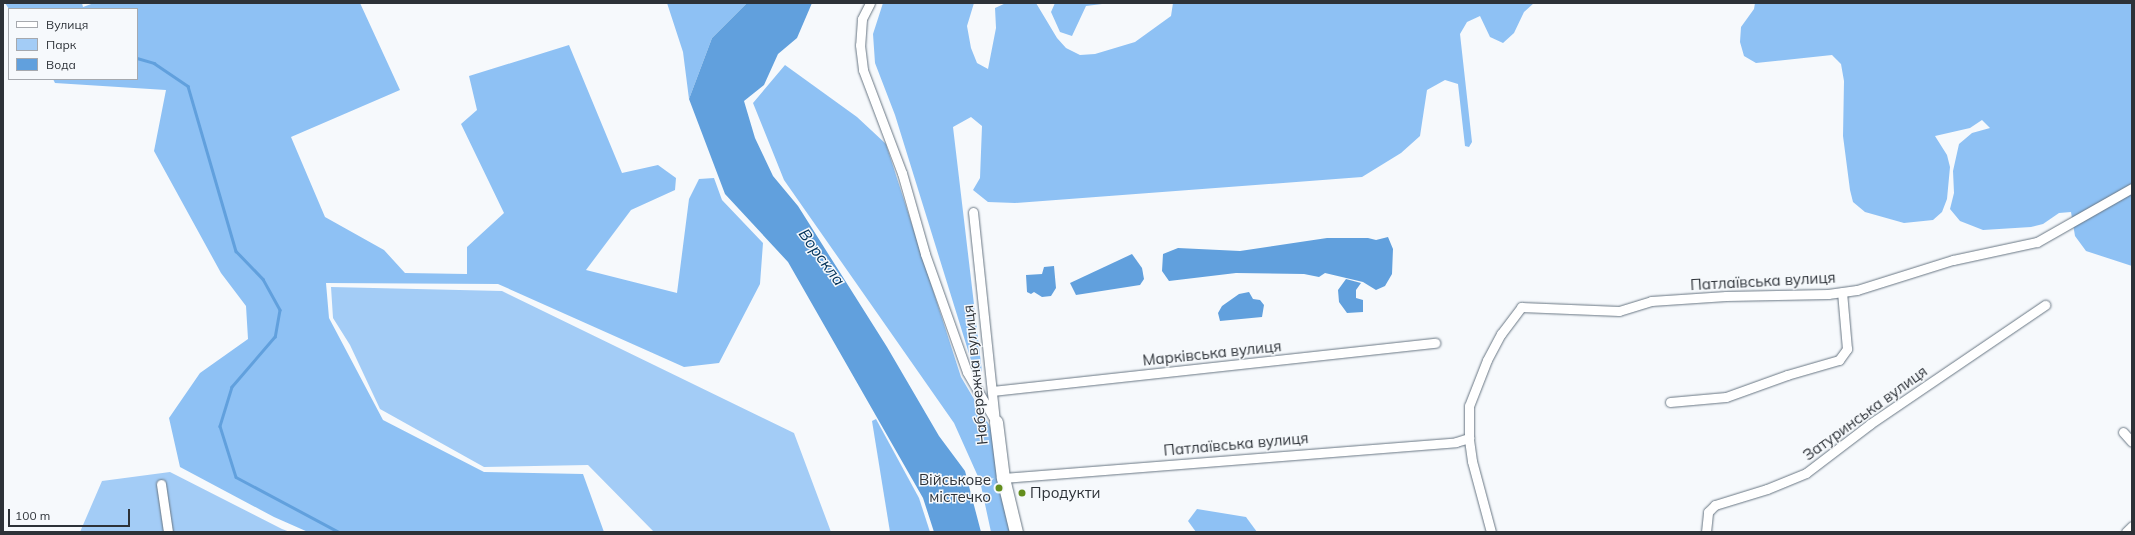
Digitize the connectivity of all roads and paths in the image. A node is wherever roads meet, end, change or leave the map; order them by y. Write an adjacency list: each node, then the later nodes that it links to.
1 (870, 3): 9 (street)
2 (2132, 188): 4 (street, Патлаївська вулиця)
3 (973, 212): 7 (street, Набережна вулиця)
4 (1842, 292): 8 (street); 11 (street, Патлаївська вулиця)
5 (2045, 305): 19 (street, Затуринська вулиця)
6 (1435, 343): 7 (street, Марківська вулиця)
7 (992, 391): 9 (street, Набережна вулиця)
8 (1670, 402)
9 (996, 422): 13 (street, Набережна вулиця)
10 (2123, 432): 12 (street)
11 (1469, 438): 13 (street, Патлаївська вулиця); 18 (street, Патлаївська вулиця)
12 (2132, 442)
13 (1003, 478): 17 (street, Набережна вулиця)
14 (161, 484): 16 (street)
15 (2132, 526): 20 (street)
16 (168, 532)
17 (1016, 532)
18 (1491, 532)
19 (1706, 532)
20 (2126, 532)

